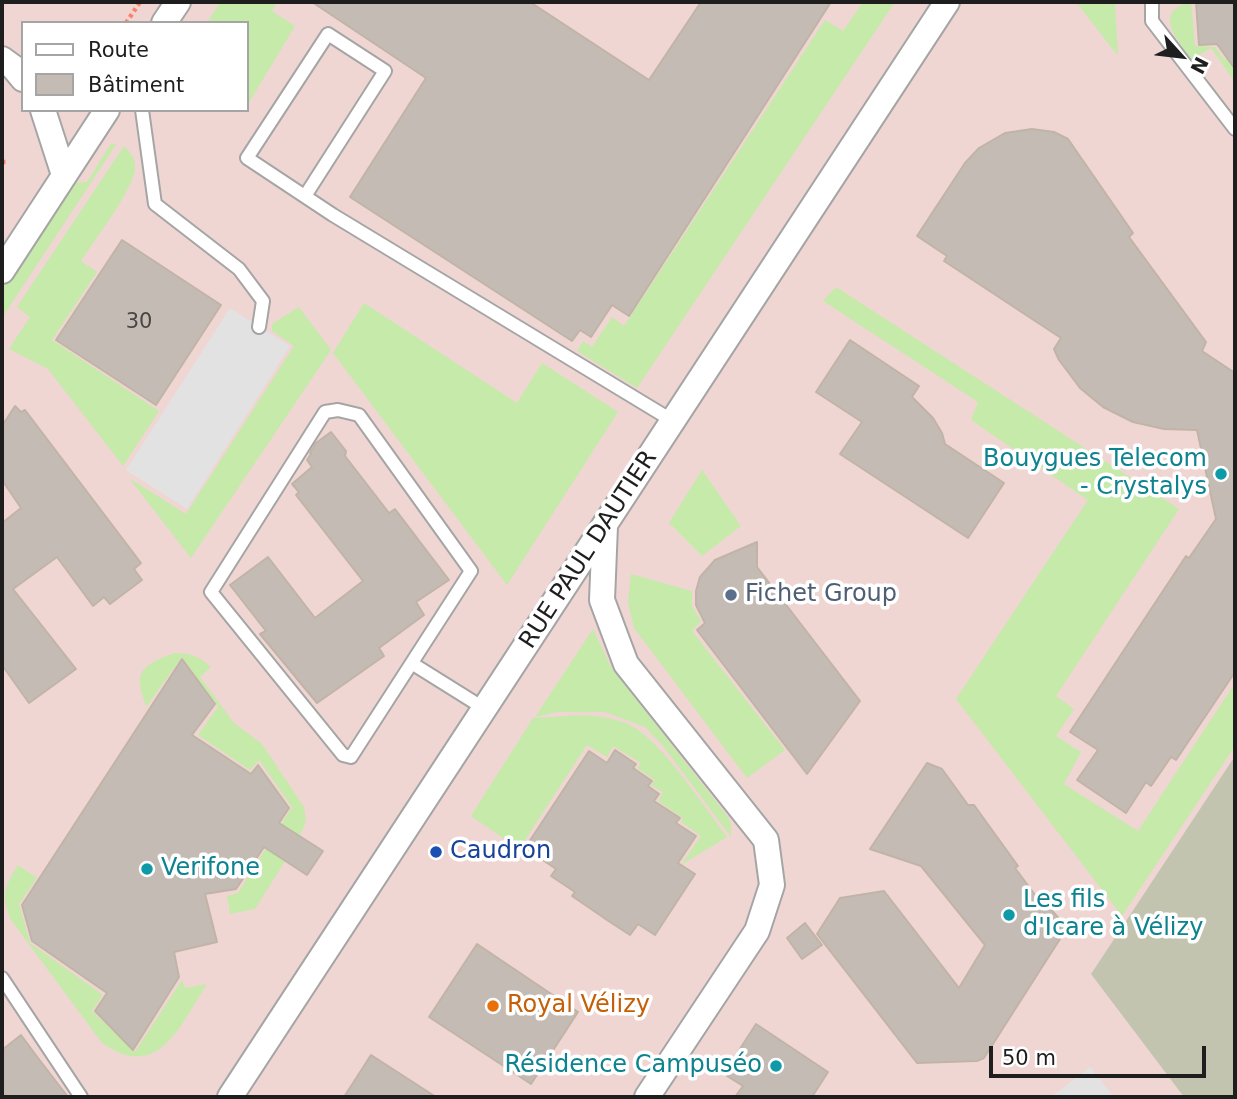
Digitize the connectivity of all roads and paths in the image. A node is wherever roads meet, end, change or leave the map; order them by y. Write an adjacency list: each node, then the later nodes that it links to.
1 (140, 2): 4 (path)
2 (947, 2): 13 (street, RUE PAUL DAUTIER)
3 (1152, 2): 8 (lane)
4 (127, 21)
5 (44, 112): 9 (street)
6 (106, 112): 9 (street)
7 (142, 112): 12 (lane)
8 (1235, 129)
9 (64, 175): 11 (street)
10 (304, 196): 10 (lane); 13 (lane)
11 (2, 271)
12 (259, 327)
13 (673, 421): 14 (street, RUE PAUL DAUTIER)
14 (606, 525): 16 (street, RUE PAUL DAUTIER); 20 (street)
15 (413, 664): 15 (lane); 16 (lane)
16 (485, 709): 19 (street, RUE PAUL DAUTIER)
17 (2, 978): 18 (lane)
18 (81, 1097)
19 (230, 1097)
20 (647, 1097)

